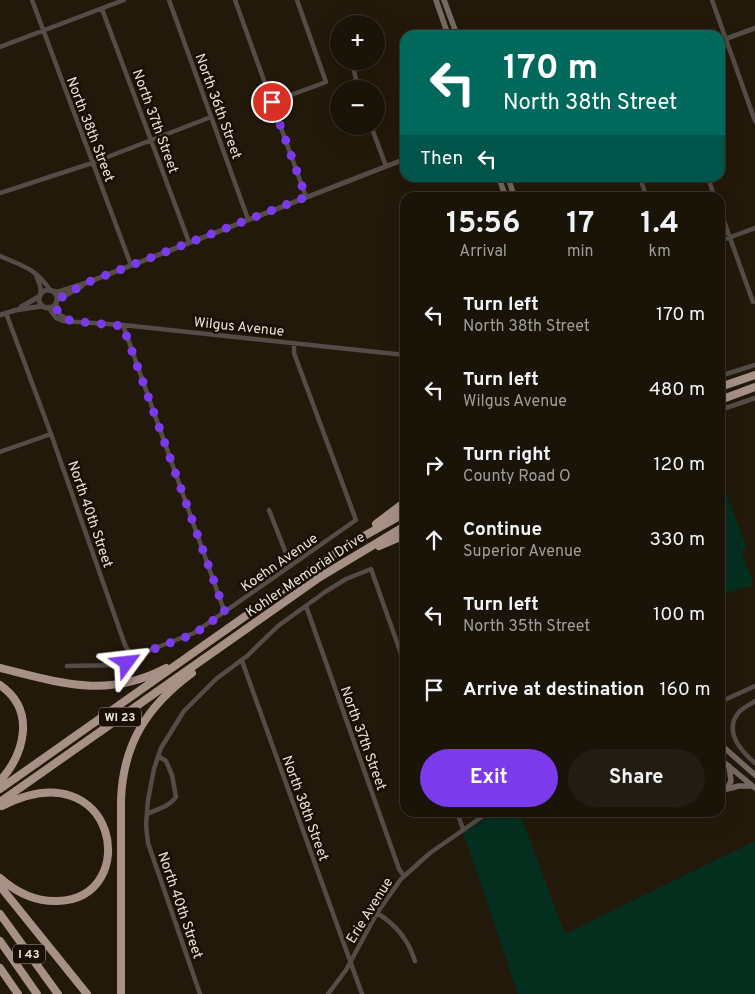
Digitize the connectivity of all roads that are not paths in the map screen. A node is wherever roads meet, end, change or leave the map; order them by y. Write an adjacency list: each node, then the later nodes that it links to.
1 (32, 0): 14 (street, North 38th Street)
2 (124, 0): 9 (street)
3 (169, 0): 19 (street, North 36th Street)
4 (235, 0): 18 (street)
5 (296, 0): 18 (street)
6 (436, 0): 11 (main road)
7 (444, 0): 12 (main road)
8 (712, 0): 13 (street)
9 (102, 9): 14 (street); 22 (street, North 37th Street)
10 (755, 28): 15 (street)
11 (446, 30)
12 (455, 30)
13 (720, 30)
14 (43, 31): 17 (street); 24 (street, North 38th Street)
15 (725, 39)
16 (725, 45): 20 (street)
17 (0, 47)
18 (272, 102): 27 (street)
19 (211, 117): 22 (street); 28 (street, North 36th Street)
20 (755, 121)
21 (374, 135): 25 (street)
22 (151, 140): 24 (street); 33 (street, North 37th Street)
23 (400, 160): 25 (street)
24 (92, 163): 26 (street); 35 (street, North 38th Street)
25 (386, 166): 27 (street)
26 (0, 193)
27 (306, 197): 28 (street)
28 (248, 219): 33 (street)
29 (725, 224): 31 (street)
30 (755, 228): 31 (street)
31 (730, 237): 32 (street); 41 (street)
32 (725, 239)
33 (189, 242): 35 (street)
34 (0, 256): 36 (street)
35 (131, 265): 37 (street)
36 (34, 272): 38 (street); 39 (street)
37 (86, 283): 38 (street); 40 (street)
38 (51, 291): 39 (street); 40 (street)
39 (40, 295): 42 (street); 43 (street)
40 (56, 302): 42 (street); 45 (street)
41 (753, 302)
42 (46, 307): 43 (street); 45 (street, Wilgus Avenue)
43 (16, 310): 44 (street)
44 (3, 314): 57 (street, North 40th Street)
45 (71, 321): 46 (street, Wilgus Avenue)
46 (123, 326): 47 (street, Wilgus Avenue); 68 (street)
47 (294, 344): 48 (street, Wilgus Avenue); 65 (street, Koehn Avenue)
48 (400, 355)
49 (755, 365): 50 (street)
50 (725, 374)
51 (755, 375): 52 (highway)
52 (725, 384)
53 (755, 387): 54 (highway)
54 (725, 398)
55 (755, 398): 56 (street)
56 (725, 408)
57 (51, 434): 58 (street); 72 (street, North 40th Street)
58 (0, 452)
59 (400, 506): 64 (highway)
60 (269, 510): 65 (street)
61 (400, 516): 64 (highway, Kohler Memorial Drive / WI 23)
62 (400, 529): 66 (highway, Kohler Memorial Drive / WI 23)
63 (400, 537): 66 (highway)
64 (357, 540): 70 (highway, Kohler Memorial Drive / WI 23)
65 (291, 566): 68 (street, Koehn Avenue)
66 (328, 572): 69 (highway, Kohler Memorial Drive / WI 23)
67 (306, 606): 71 (street, North 40th Street); 73 (street, North 40th Street); 99 (street, North 37th Street)
68 (225, 612): 72 (street, Koehn Avenue)
69 (241, 633): 93 (highway, Kohler Memorial Drive / WI 23); 112 (highway)
70 (217, 637): 75 (highway); 92 (highway, Kohler Memorial Drive / WI 23)
71 (400, 651)
72 (132, 657): 74 (street)
73 (242, 661): 84 (street, North 40th Street); 106 (street, North 38th Street)
74 (67, 666)
75 (0, 668)
76 (0, 685): 90 (highway)
77 (753, 687): 78 (street); 79 (street)
78 (755, 694)
79 (725, 700)
80 (755, 701): 87 (street)
81 (725, 746): 85 (main road)
82 (725, 749): 85 (main road)
83 (725, 752): 85 (main road)
84 (158, 756): 95 (street, North 40th Street); 95 (street)
85 (735, 759): 89 (main road)
86 (725, 763): 88 (main road)
87 (755, 763)
88 (729, 766): 91 (main road); 91 (main road)
89 (755, 776)
90 (0, 781)
91 (754, 787)
92 (0, 789)
93 (0, 802)
94 (0, 806): 100 (highway)
95 (147, 814): 113 (street, North 40th Street)
96 (459, 817): 98 (street)
97 (481, 817): 98 (street, Erie Avenue)
98 (463, 829): 99 (street, Erie Avenue)
99 (404, 876): 102 (street, Erie Avenue)
100 (0, 878)
101 (0, 886): 111 (highway)
102 (377, 913): 105 (street); 106 (street, Erie Avenue)
103 (0, 914): 110 (highway, I 43)
104 (0, 941): 109 (highway, I 43)
105 (415, 961)
106 (350, 962): 114 (street, Erie Avenue); 115 (street, North 38th Street)
107 (0, 968): 108 (highway)
108 (18, 994)
109 (37, 994)
110 (58, 994)
111 (87, 994)
112 (121, 994)
113 (200, 994)
114 (328, 994)
115 (362, 994)

